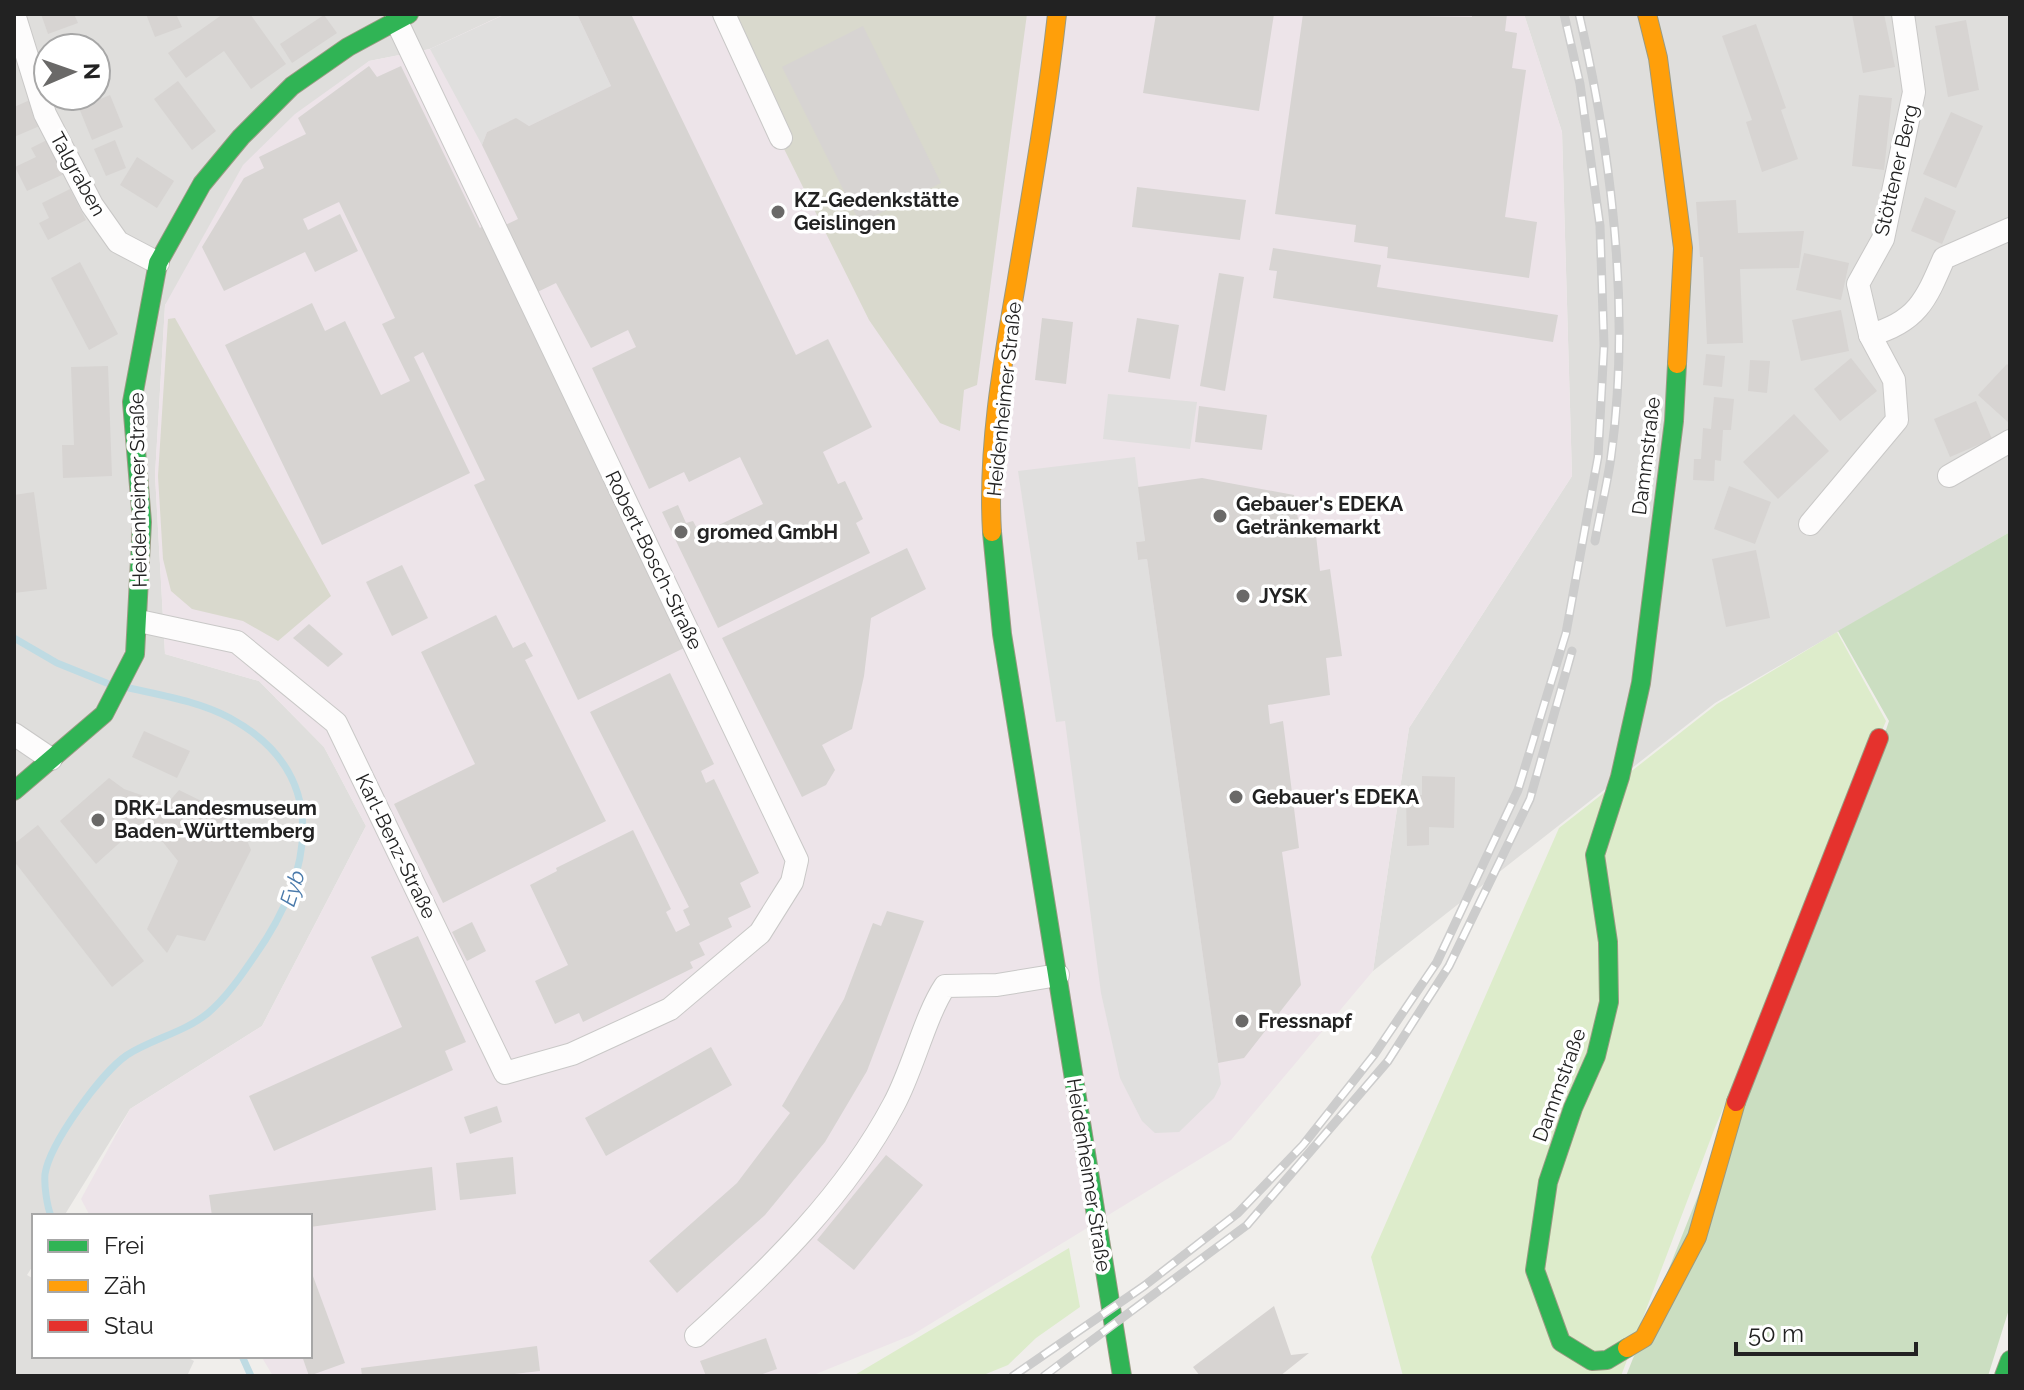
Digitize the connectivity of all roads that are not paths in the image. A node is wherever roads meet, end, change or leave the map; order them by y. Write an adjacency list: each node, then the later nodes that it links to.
1 (14, 14): 9 (street, Talgraben)
2 (724, 14): 7 (street)
3 (1057, 14): 19 (street, Heidenheimer Straße)
4 (1647, 14): 16 (street, Dammstraße)
5 (1903, 14): 10 (street, Stöttener Berg)
6 (403, 17): 9 (street, Heidenheimer Straße); 20 (street, Robert-Bosch-Straße)
7 (781, 138)
8 (2010, 229): 10 (street)
9 (158, 263): 14 (street, Heidenheimer Straße)
10 (1870, 335): 13 (street, Stöttener Berg)
11 (2010, 441): 12 (street)
12 (1949, 476)
13 (1810, 524)
14 (139, 621): 17 (street, Heidenheimer Straße); 20 (street, Karl-Benz-Straße)
15 (14, 734): 17 (street)
16 (1879, 738)
17 (51, 759): 18 (street, Heidenheimer Straße)
18 (14, 791)
19 (1058, 975): 21 (street); 23 (street, Heidenheimer Straße)
20 (612, 1037)
21 (696, 1336)
22 (2010, 1360): 24 (street)
23 (1122, 1376)
24 (2004, 1376)

